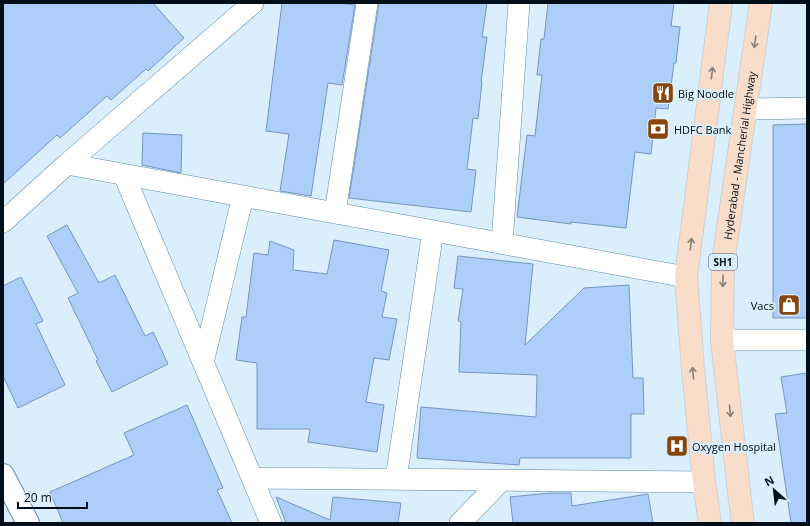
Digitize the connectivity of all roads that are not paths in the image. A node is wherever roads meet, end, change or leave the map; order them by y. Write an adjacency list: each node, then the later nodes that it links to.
1 (253, 3): 8 (street)
2 (367, 3): 11 (street)
3 (519, 3): 14 (street)
4 (721, 3): 15 (main road, one-way to 4)
5 (761, 3): 7 (main road, Hyderabad - Mancherial Highway / SH1, one-way to 7)
6 (807, 108): 7 (street)
7 (746, 109): 16 (main road, Hyderabad - Mancherial Highway / SH1, one-way to 16)
8 (67, 164): 9 (street); 12 (street)
9 (124, 174): 10 (street); 18 (street)
10 (243, 196): 11 (street); 18 (street)
11 (335, 213): 13 (street)
12 (3, 222)
13 (433, 231): 14 (street); 21 (street)
14 (502, 244): 15 (street)
15 (686, 277): 23 (main road, one-way to 15)
16 (722, 340): 17 (street); 29 (main road, Hyderabad - Mancherial Highway / SH1, one-way to 29)
17 (807, 340)
18 (203, 363): 20 (street)
19 (3, 475): 25 (street)
20 (252, 478): 21 (street); 26 (street)
21 (396, 480): 22 (street)
22 (502, 480): 23 (street); 24 (street)
23 (704, 482): 28 (main road)
24 (477, 515): 27 (street)
25 (28, 523)
26 (271, 523)
27 (460, 523)
28 (710, 523)
29 (743, 523)

